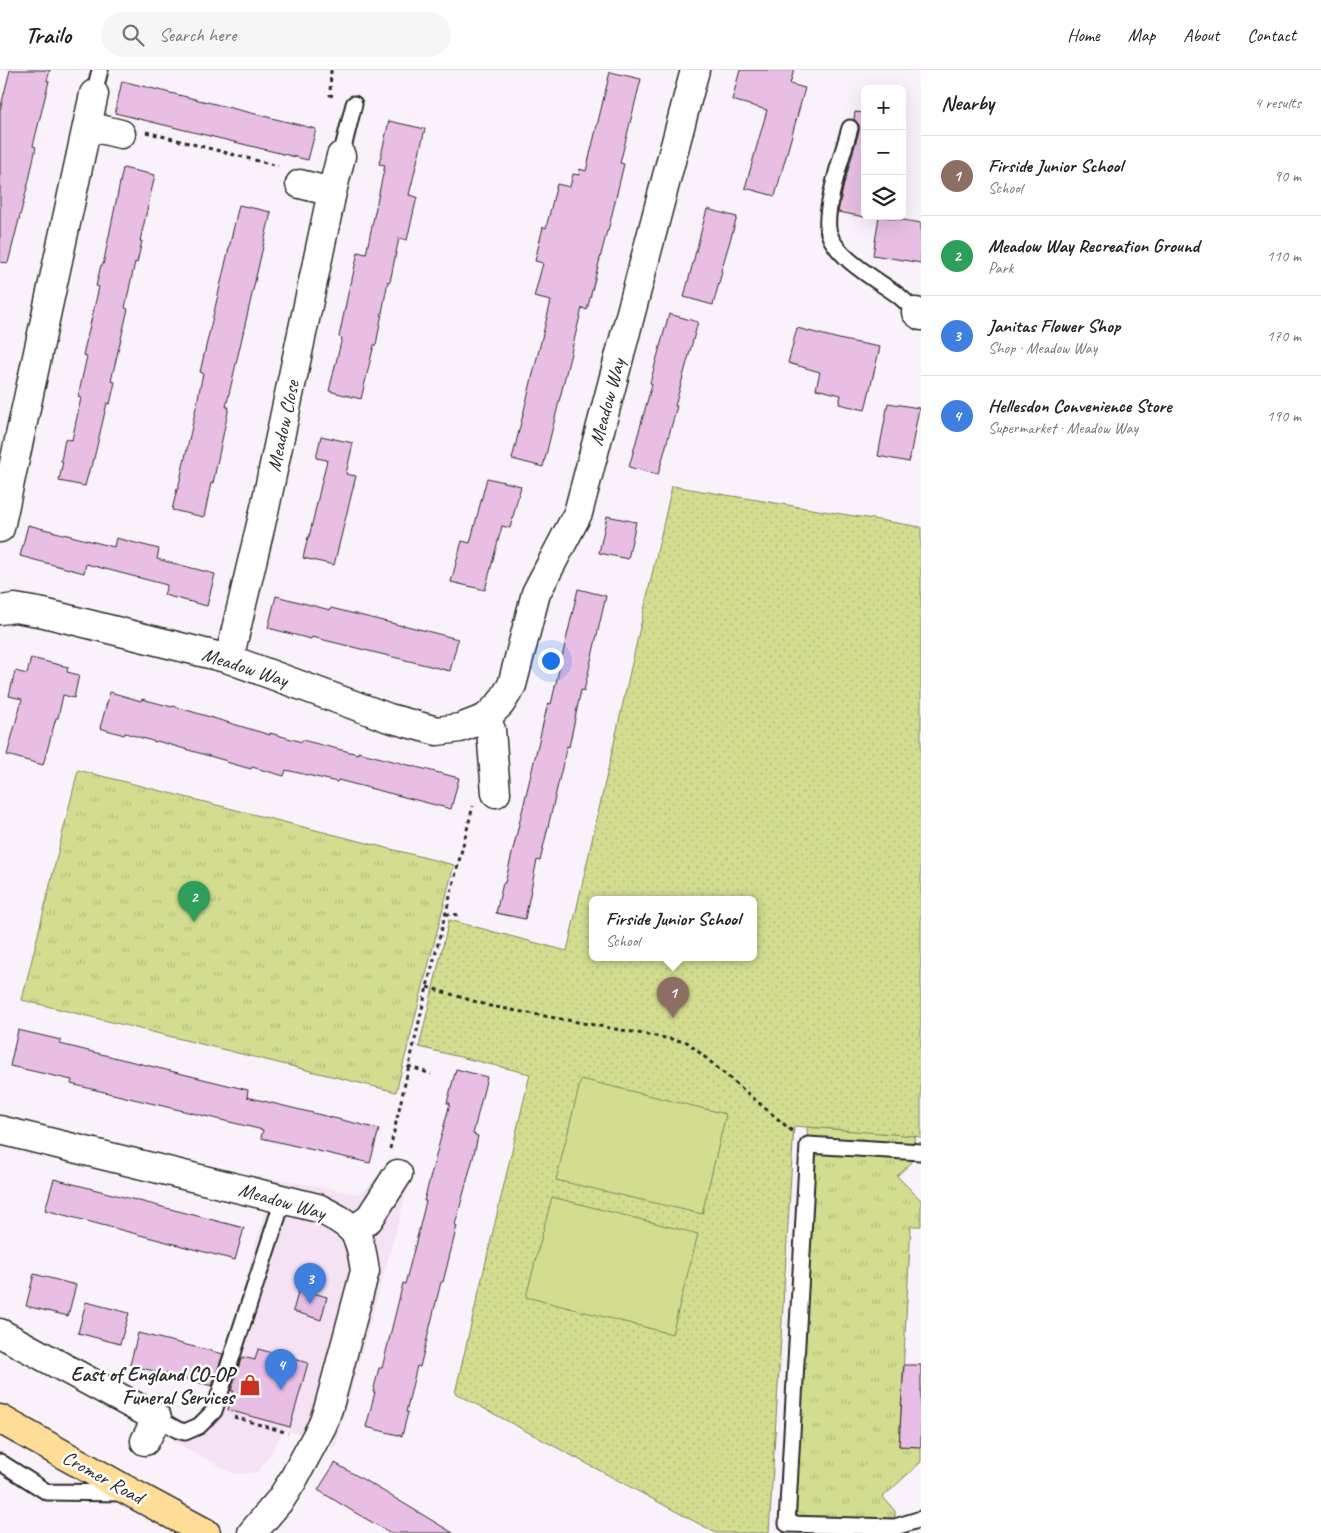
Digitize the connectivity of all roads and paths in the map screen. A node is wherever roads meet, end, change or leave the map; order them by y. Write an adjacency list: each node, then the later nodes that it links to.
1 (695, 70): 14 (street, Meadow Way)
2 (97, 82): 4 (street)
3 (354, 104): 7 (lane)
4 (87, 126): 6 (street); 11 (street)
5 (850, 128): 10 (lane)
6 (121, 134): 8 (path)
7 (341, 156): 9 (street, Meadow Close)
8 (300, 184): 9 (street)
9 (332, 192): 13 (street, Meadow Close)
10 (919, 314)
11 (0, 528)
12 (0, 610): 13 (street, Meadow Way)
13 (229, 659): 14 (street, Meadow Way)
14 (486, 718): 15 (street)
15 (485, 798): 16 (path)
16 (446, 914): 17 (path); 18 (path)
17 (462, 916)
18 (427, 987): 19 (path); 22 (path)
19 (408, 1066): 20 (path); 24 (path)
20 (431, 1074)
21 (0, 1130): 25 (street, Meadow Way)
22 (808, 1145): 23 (lane); 34 (lane)
23 (921, 1152)
24 (398, 1174): 26 (street)
25 (283, 1200): 26 (street, Meadow Way); 28 (lane)
26 (354, 1230): 36 (street)
27 (0, 1333): 30 (street)
28 (214, 1411): 30 (lane); 31 (path)
29 (0, 1419): 33 (highway, Cromer Road)
30 (151, 1429)
31 (294, 1435)
32 (0, 1462): 33 (lane)
33 (132, 1493): 35 (highway, Cromer Road)
34 (921, 1519)
35 (206, 1533)
36 (252, 1533)

